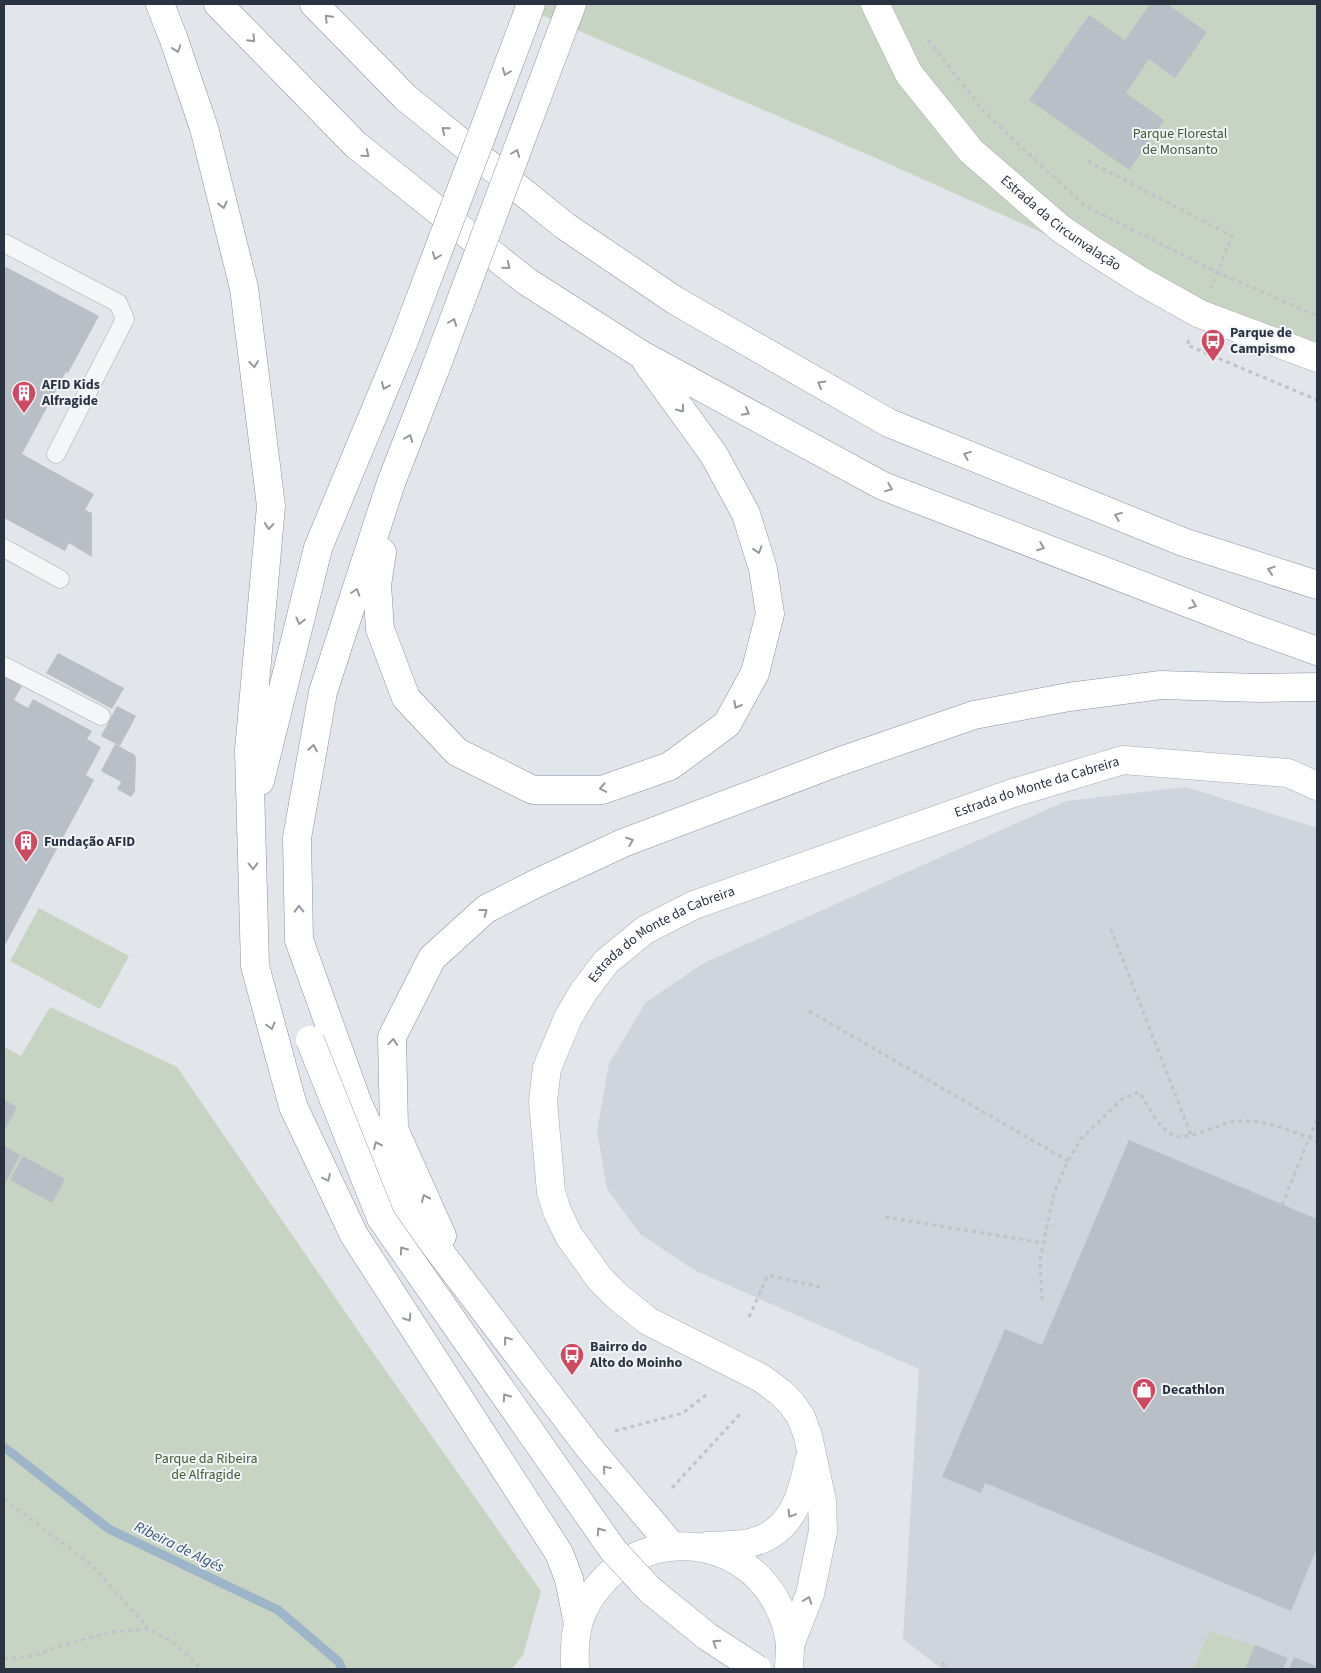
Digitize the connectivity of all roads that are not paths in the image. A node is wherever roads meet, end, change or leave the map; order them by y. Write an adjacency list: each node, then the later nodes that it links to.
1 (160, 4): 20 (main road, one-way to 20)
2 (218, 4): 8 (main road, one-way to 8)
3 (314, 4): 14 (main road, one-way to 3)
4 (572, 4): 11 (main road, one-way to 4, bridge)
5 (875, 4): 9 (main road, Estrada da Circunvalação)
6 (527, 15): 20 (main road, one-way to 20, bridge)
7 (4, 243): 10 (lane)
8 (642, 355): 11 (main road, one-way to 11); 15 (main road, one-way to 15)
9 (1317, 358)
10 (56, 454)
11 (391, 483): 21 (main road, one-way to 11)
12 (4, 548): 13 (lane)
13 (60, 578)
14 (1317, 585)
15 (1317, 651)
16 (4, 666): 18 (lane)
17 (1317, 687): 22 (main road, one-way to 17)
18 (101, 716)
19 (1317, 786): 23 (main road, Estrada do Monte da Cabreira)
20 (252, 817): 26 (main road, one-way to 26)
21 (300, 940): 22 (main road, one-way to 21); 28 (main road, one-way to 21, bridge)
22 (469, 1289): 24 (main road, one-way to 22)
23 (810, 1451): 25 (main road, Estrada do Monte da Cabreira, one-way to 25); 27 (main road, Estrada do Monte da Cabreira, one-way to 23)
24 (672, 1546): 25 (main road); 26 (main road)
25 (701, 1547): 27 (main road)
26 (572, 1653)
27 (790, 1657)
28 (757, 1669)

